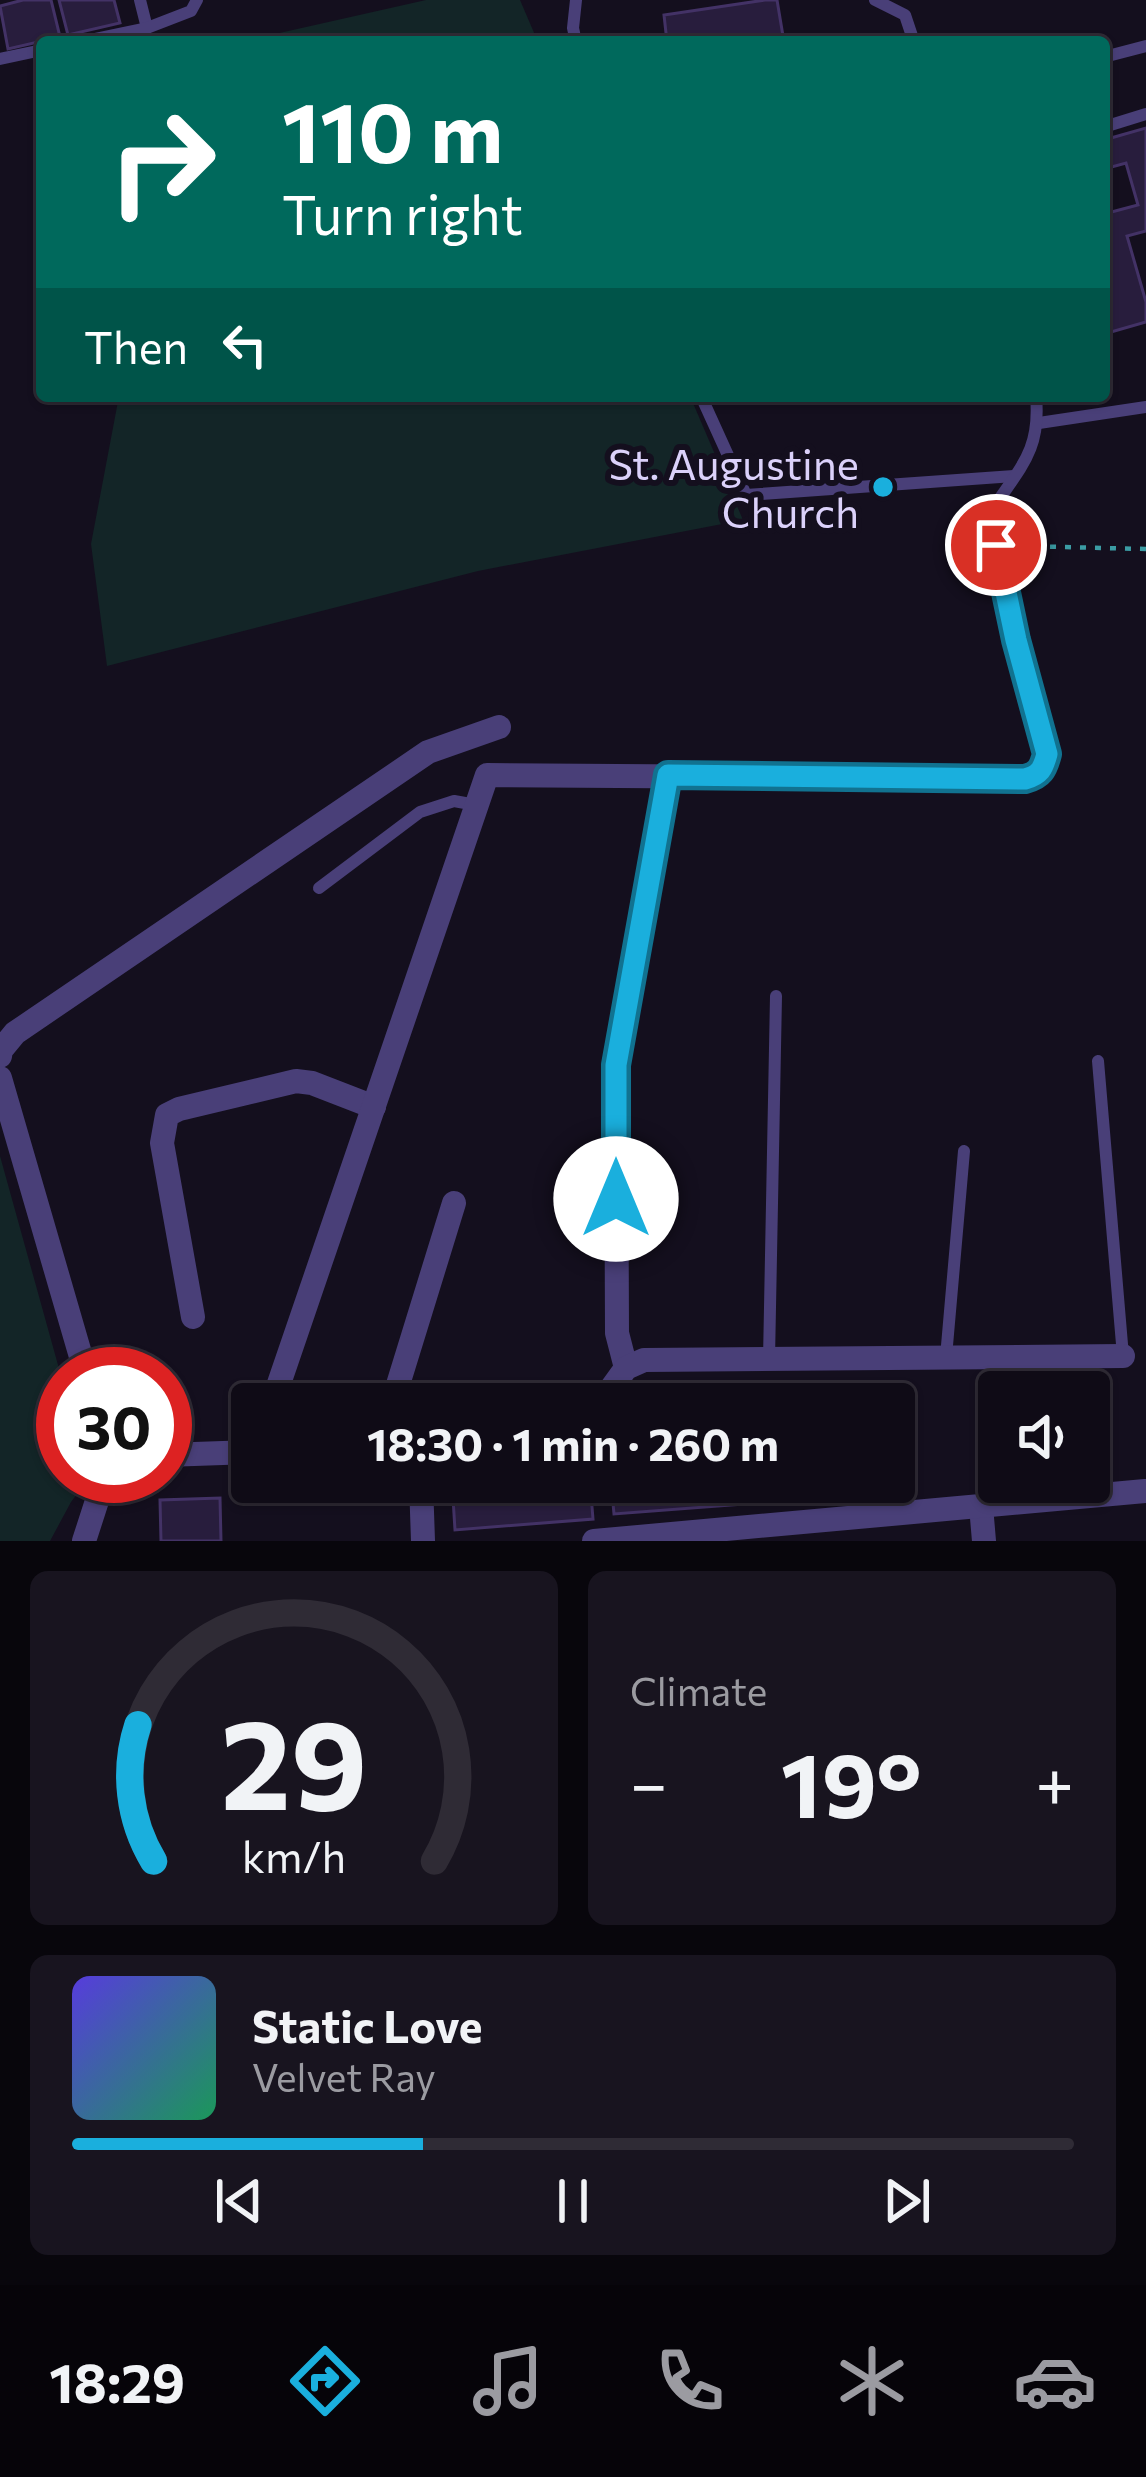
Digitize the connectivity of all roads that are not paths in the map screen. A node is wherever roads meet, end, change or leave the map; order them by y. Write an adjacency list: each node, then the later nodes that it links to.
1 (140, 0): 5 (lane)
2 (196, 0): 5 (lane)
3 (576, 0): 7 (lane)
4 (874, 0): 8 (lane)
5 (147, 28): 6 (lane)
6 (109, 36)
7 (575, 36)
8 (912, 36)
9 (1146, 46): 11 (lane)
10 (36, 51): 12 (lane)
11 (1110, 55)
12 (0, 59)
13 (1146, 114): 14 (lane)
14 (1110, 125)
15 (704, 402): 19 (lane)
16 (1037, 402): 18 (lane)
17 (1146, 407): 18 (lane)
18 (1039, 423): 19 (lane)
19 (1014, 476): 20 (lane)
20 (996, 545): 22 (street)
21 (499, 728): 26 (street)
22 (668, 775): 23 (street); 37 (street)
23 (477, 806): 24 (lane); 29 (street)
24 (319, 889)
25 (776, 996): 36 (lane)
26 (0, 1056)
27 (1098, 1061): 34 (lane)
28 (0, 1078): 33 (street)
29 (374, 1107): 32 (street); 38 (street)
30 (964, 1151): 35 (lane)
31 (454, 1202): 39 (street)
32 (193, 1317)
33 (78, 1347)
34 (1123, 1356): 35 (street)
35 (946, 1358): 36 (street)
36 (769, 1359): 37 (street)
37 (626, 1368): 40 (street)
38 (279, 1383)
39 (398, 1383)
40 (615, 1383)
41 (231, 1453): 42 (street)
42 (192, 1454)
43 (1145, 1491): 46 (street)
44 (97, 1503): 47 (street)
45 (422, 1503): 48 (street)
46 (981, 1506): 49 (street); 50 (street)
47 (84, 1541)
48 (423, 1541)
49 (594, 1541)
50 (985, 1541)

